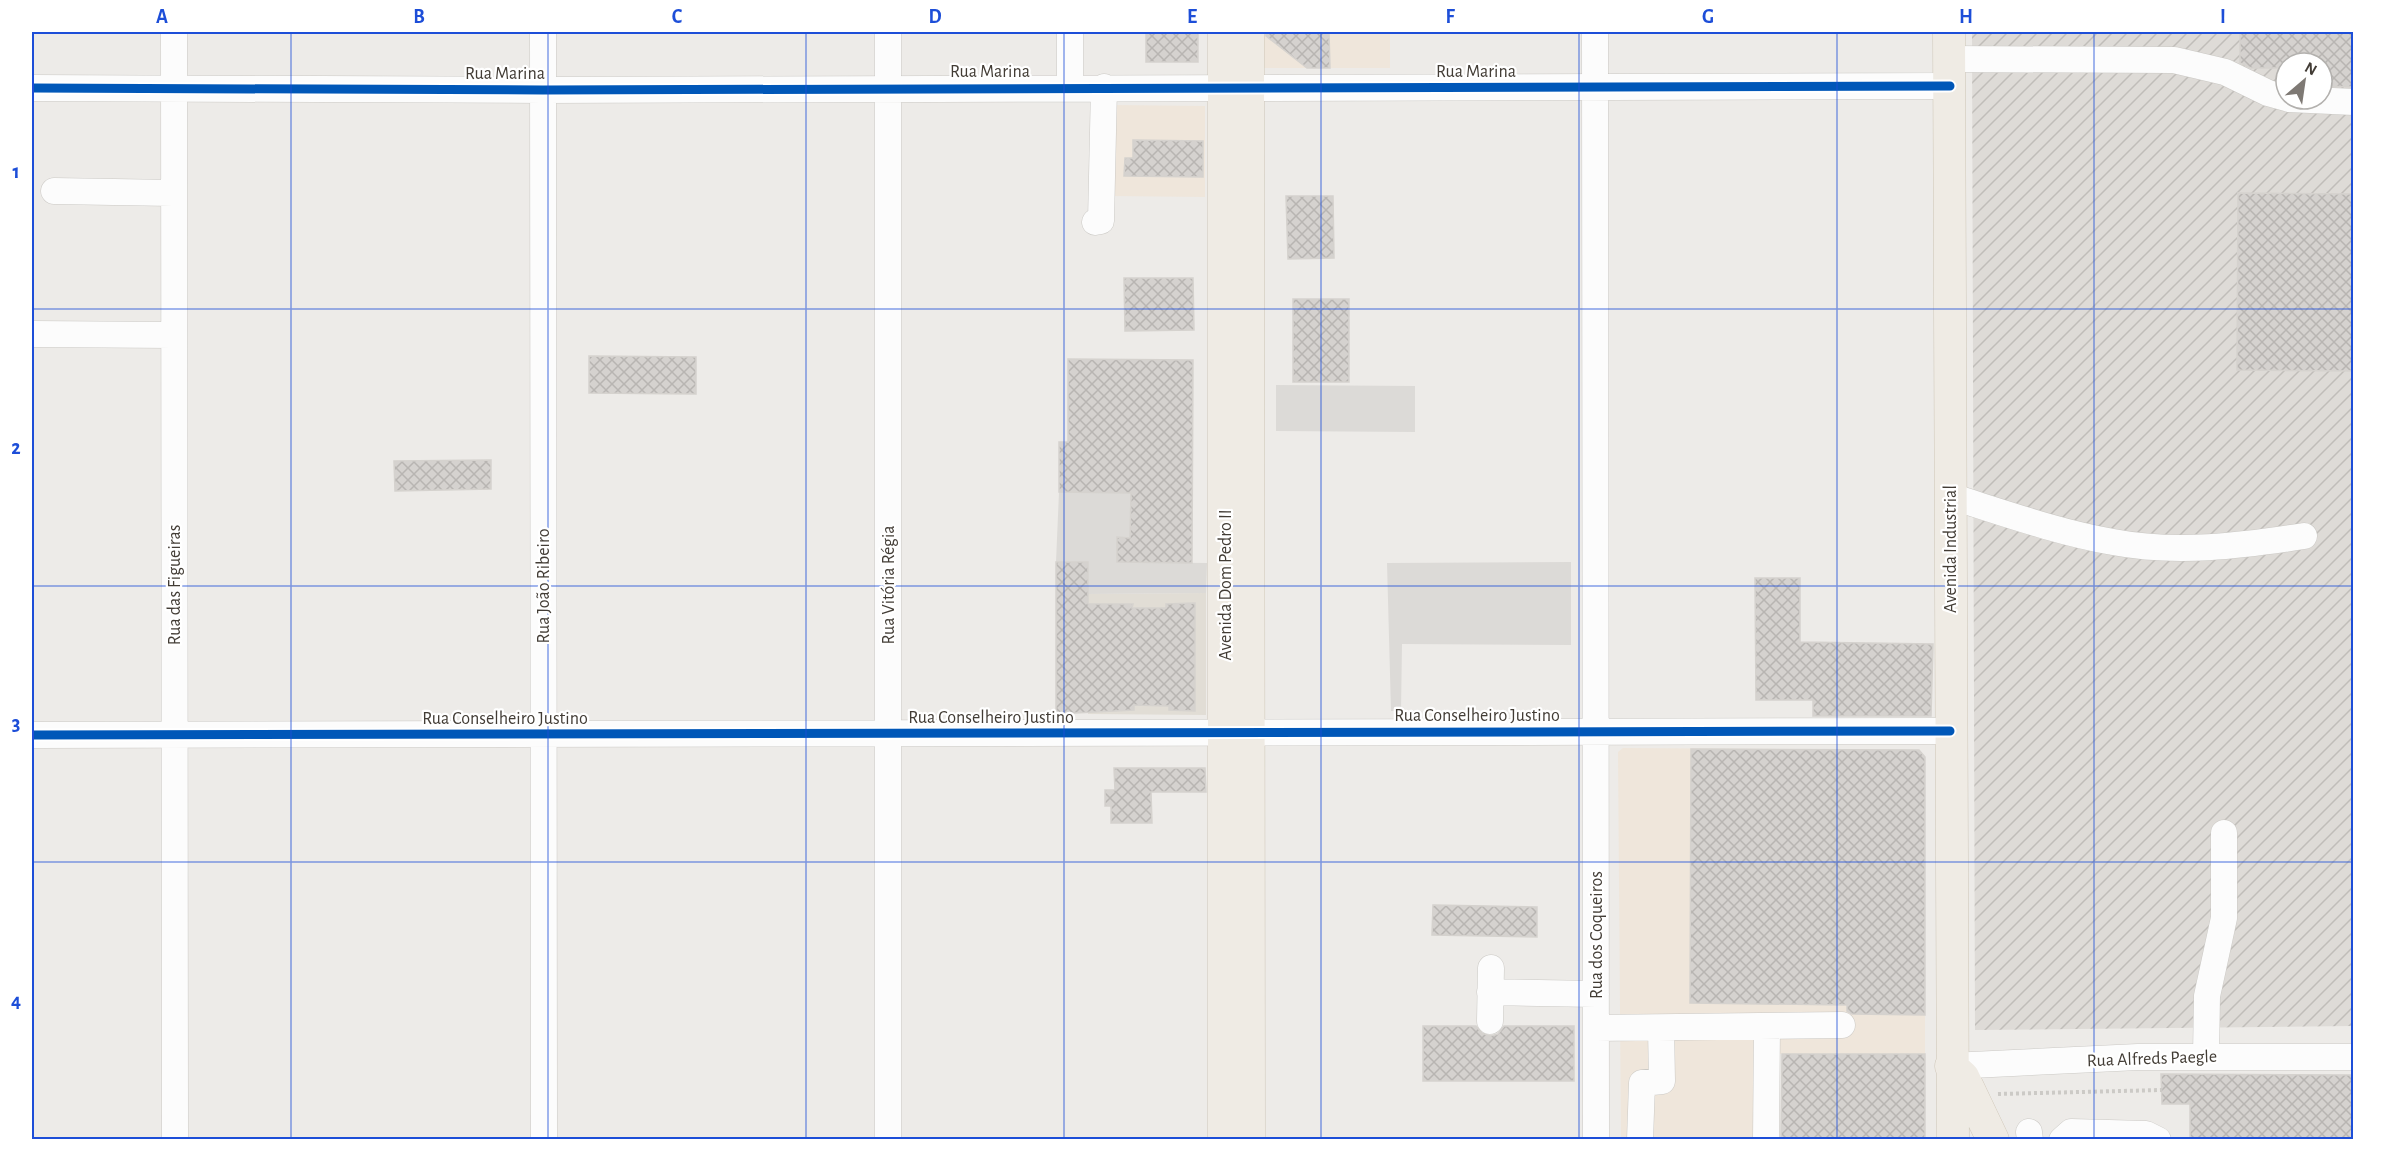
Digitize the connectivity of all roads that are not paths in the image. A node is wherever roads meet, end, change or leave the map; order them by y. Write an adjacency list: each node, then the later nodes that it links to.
1 (174, 32): 9 (street, Rua das Figueiras)
2 (543, 32): 16 (street, Rua João Ribeiro)
3 (888, 32): 15 (street, Rua Vitória Régia)
4 (1070, 32): 10 (street)
5 (1224, 32): 12 (main road, Avenida Dom Pedro II)
6 (1248, 32): 12 (main road, Avenida Dom Pedro II)
7 (1595, 32): 13 (street, Rua dos Coqueiros)
8 (1949, 59): 13 (street, Rua Marina); 17 (street, Rua Marina); 25 (main road, Avenida Industrial)
9 (173, 87): 14 (street, Rua Marina); 16 (street, Rua Marina); 21 (street, Rua das Figueiras)
10 (1070, 87): 11 (street, Rua Marina); 15 (street, Rua Marina)
11 (1104, 87): 12 (street, Rua Marina); 22 (street)
12 (1236, 87): 13 (street, Rua Marina); 29 (main road, Avenida Dom Pedro II)
13 (1595, 87): 27 (street, Rua dos Coqueiros)
14 (32, 88)
15 (887, 88): 16 (street, Rua Marina); 31 (street, Rua Vitória Régia)
16 (543, 90): 30 (street, Rua João Ribeiro)
17 (2274, 95)
18 (2334, 101): 19 (street, Rua Marina)
19 (2354, 102)
20 (54, 191): 21 (street)
21 (173, 193): 24 (street, Rua das Figueiras)
22 (1095, 222)
23 (32, 334): 24 (street)
24 (173, 335): 33 (street, Rua das Figueiras)
25 (1950, 496): 26 (street); 28 (main road, Avenida Industrial)
26 (2304, 536)
27 (1596, 731): 28 (street, Rua Conselheiro Justino); 29 (street, Rua Conselheiro Justino); 35 (street, Rua dos Coqueiros)
28 (1950, 731): 43 (main road, Avenida Industrial)
29 (1238, 733): 31 (street, Rua Conselheiro Justino); 47 (main road, Avenida Dom Pedro II); 48 (main road, Avenida Dom Pedro II)
30 (543, 734): 31 (street, Rua Conselheiro Justino); 33 (street, Rua Conselheiro Justino); 45 (street, Rua João Ribeiro)
31 (888, 734): 46 (street, Rua Vitória Régia)
32 (32, 735): 33 (street, Rua Conselheiro Justino)
33 (174, 735): 44 (street, Rua das Figueiras)
34 (2224, 833): 41 (street)
35 (1596, 994): 36 (street); 39 (street, Rua dos Coqueiros)
36 (1490, 1021)
37 (1842, 1025): 38 (street)
38 (1767, 1026): 40 (street); 51 (street)
39 (1596, 1028): 40 (street); 49 (street, Rua dos Coqueiros)
40 (1661, 1028): 50 (street)
41 (2206, 1056): 42 (street, Rua Alfreds Paegle); 43 (street, Rua Alfreds Paegle)
42 (2354, 1057)
43 (1951, 1066): 52 (main road, Avenida Industrial); 53 (main road)
44 (175, 1140)
45 (544, 1140)
46 (888, 1140)
47 (1224, 1140)
48 (1249, 1140)
49 (1596, 1140)
50 (1640, 1140)
51 (1766, 1140)
52 (1953, 1140)
53 (1993, 1140)
54 (2062, 1140): 55 (street)
55 (2158, 1140)

